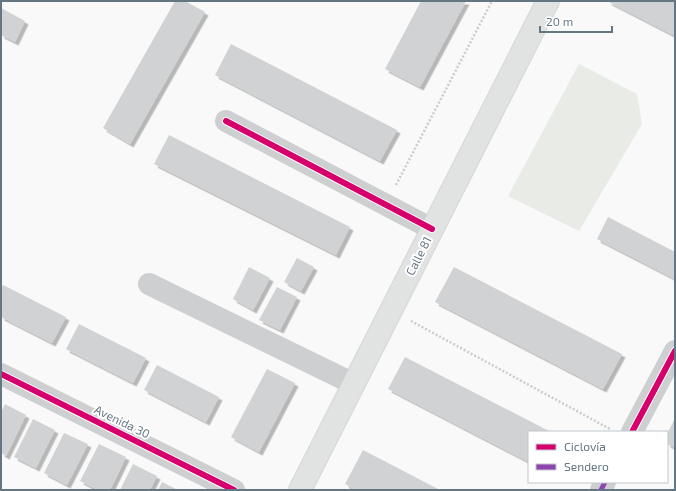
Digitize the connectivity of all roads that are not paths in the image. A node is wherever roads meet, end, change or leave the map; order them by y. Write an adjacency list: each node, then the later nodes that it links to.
1 (548, 1): 3 (main road, Calle 81)
2 (226, 122): 3 (street)
3 (432, 229): 7 (main road, Calle 81)
4 (149, 284): 7 (street)
5 (675, 351): 8 (street)
6 (1, 374): 9 (street, Avenida 30)
7 (354, 384): 10 (main road, Calle 81)
8 (633, 431)
9 (234, 490)
10 (300, 490)

